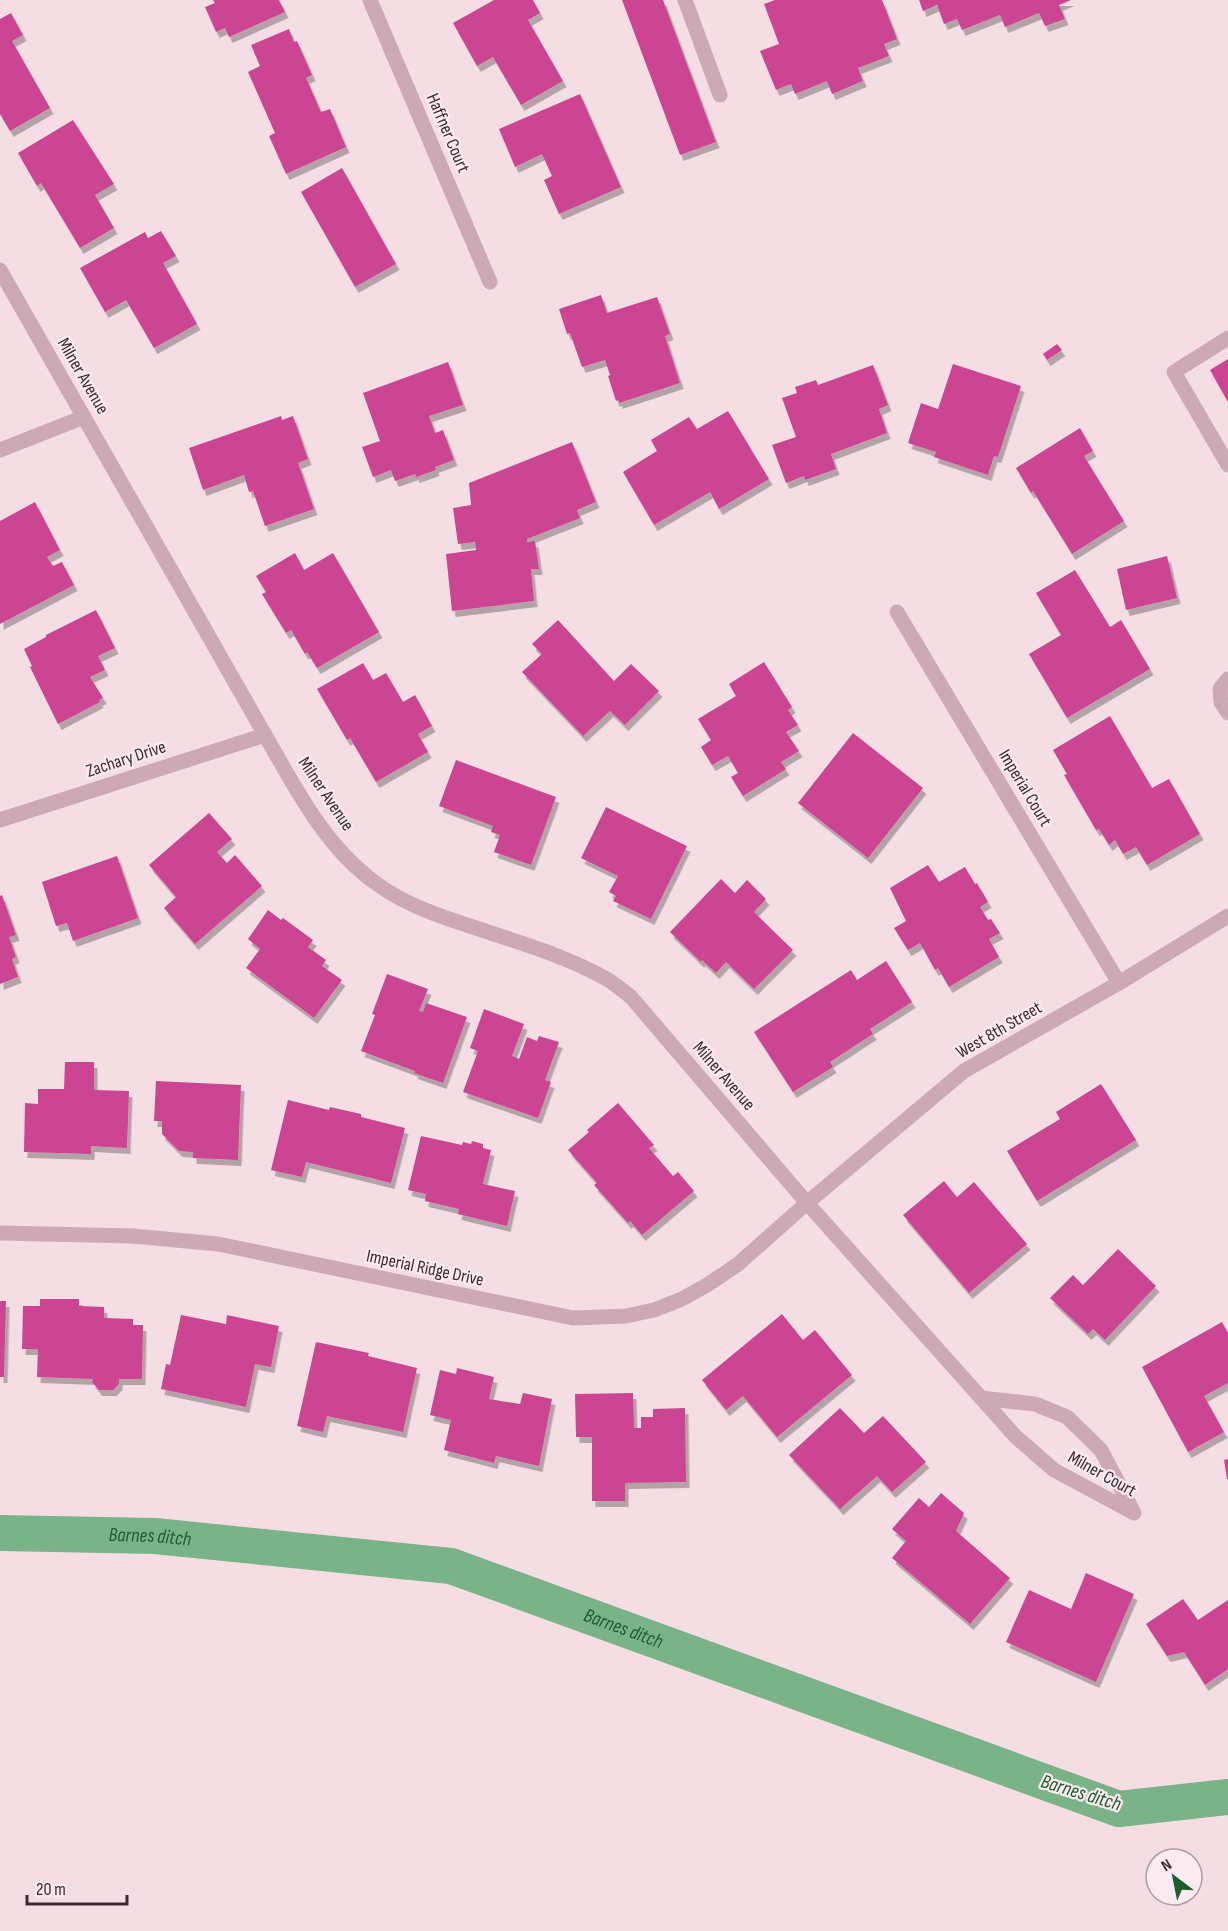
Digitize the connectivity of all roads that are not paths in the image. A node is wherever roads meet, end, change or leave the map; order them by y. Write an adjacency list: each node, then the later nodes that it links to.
1 (370, 0): 5 (street, Haffner Court)
2 (685, 0): 3 (street)
3 (720, 95)
4 (0, 270): 7 (street, Milner Avenue)
5 (490, 282)
6 (1228, 338): 9 (street)
7 (84, 417): 8 (street); 13 (street, Milner Avenue)
8 (0, 450)
9 (1228, 465)
10 (897, 612): 16 (street, Imperial Court)
11 (1228, 679): 12 (street)
12 (1228, 714)
13 (265, 735): 14 (street, Zachary Drive); 17 (street, Milner Avenue)
14 (0, 820)
15 (1228, 916): 16 (street, West 8th Street)
16 (1119, 983): 17 (street, West 8th Street)
17 (807, 1203): 18 (street, Imperial Ridge Drive); 19 (street, Milner Court)
18 (0, 1233)
19 (981, 1398): 19 (street, Milner Court)

